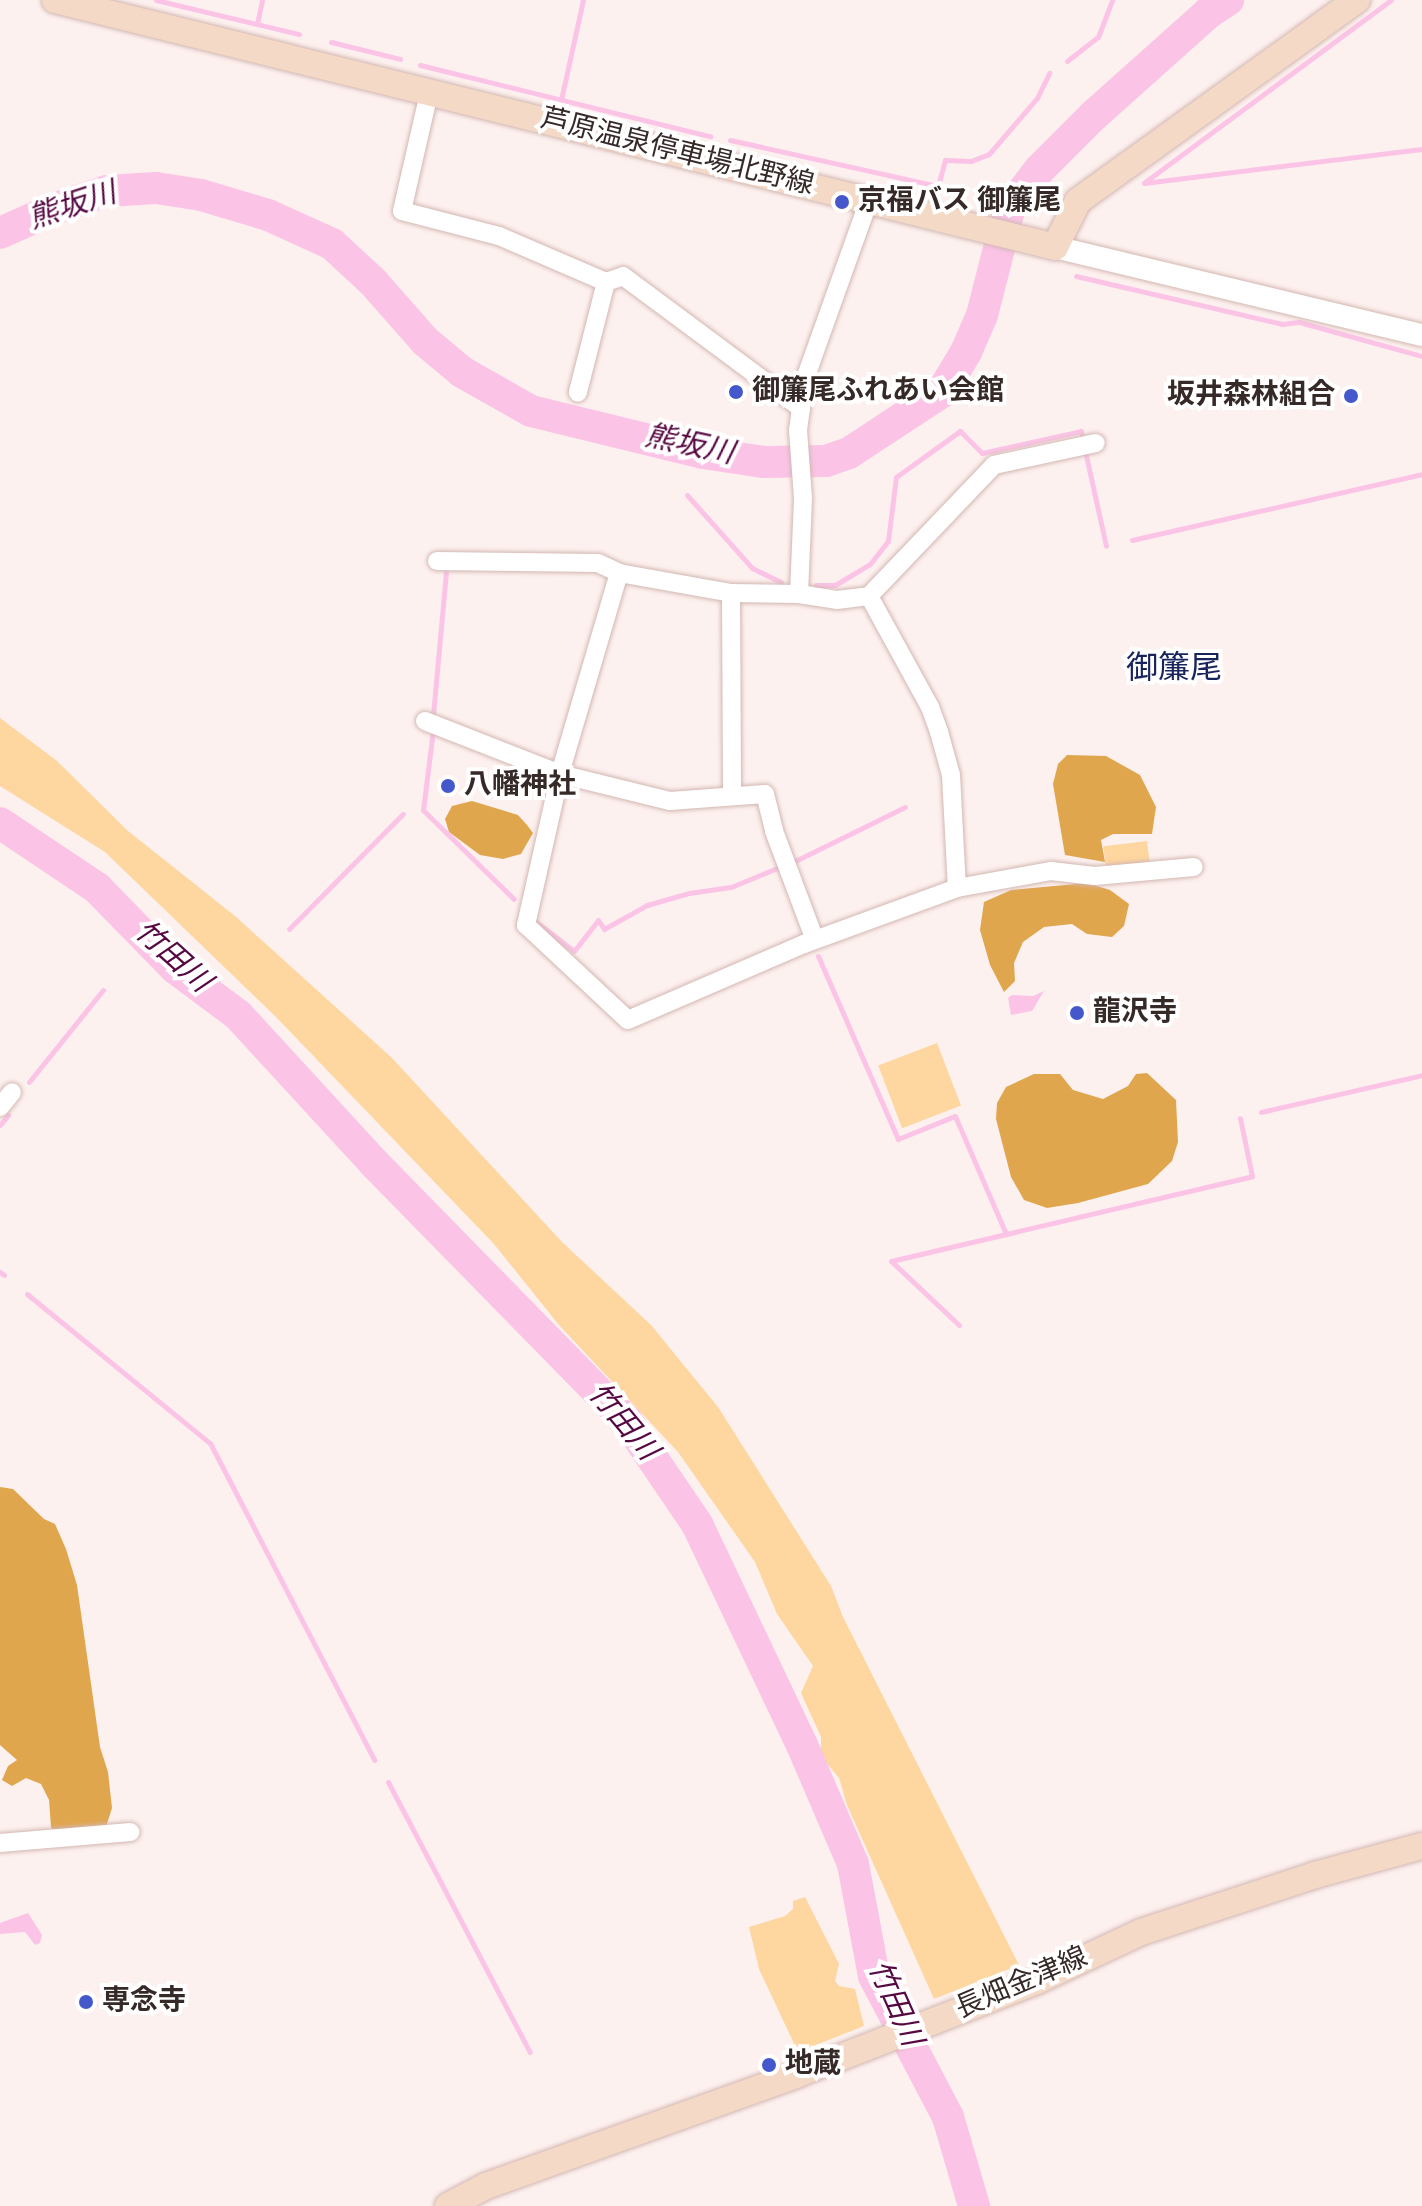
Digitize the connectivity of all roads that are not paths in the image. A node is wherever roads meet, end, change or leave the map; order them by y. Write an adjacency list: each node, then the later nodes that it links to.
1 (55, 0): 3 (main road, 芦原温泉停車場北野線)
2 (1357, 0): 5 (main road)
3 (429, 93): 4 (main road, 芦原温泉停車場北野線); 6 (street)
4 (869, 200): 5 (main road, 芦原温泉停車場北野線); 9 (street)
5 (1055, 247): 7 (street)
6 (606, 282): 8 (street); 9 (street)
7 (1422, 335)
8 (578, 392)
9 (801, 408): 14 (street)
10 (1096, 443): 15 (street)
11 (437, 561): 12 (street)
12 (619, 573): 13 (street); 17 (street)
13 (731, 593): 14 (street); 18 (street)
14 (799, 594): 15 (street)
15 (869, 596): 20 (street)
16 (425, 721): 17 (street)
17 (560, 774): 18 (street); 21 (street)
18 (732, 795): 21 (street)
19 (1194, 867): 20 (street)
20 (957, 888): 21 (street)
21 (815, 940)
22 (131, 1832): 23 (street)
23 (0, 1843)
24 (1422, 1846): 25 (main road, 長畑金津線)
25 (448, 2206)

